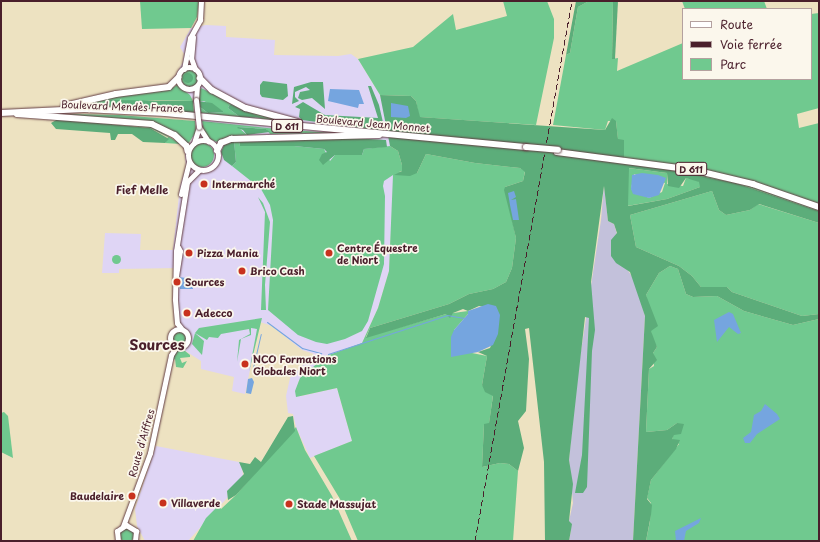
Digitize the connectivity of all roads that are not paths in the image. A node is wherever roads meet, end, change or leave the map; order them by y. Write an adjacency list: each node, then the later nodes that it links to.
1 (201, 1): 2 (main road)
2 (189, 50): 3 (main road); 4 (main road)
3 (184, 69): 4 (main road); 5 (main road)
4 (195, 69): 6 (main road)
5 (178, 78): 8 (main road); 10 (main road)
6 (200, 78): 7 (main road); 15 (main road)
7 (197, 86): 8 (main road); 9 (main road)
8 (188, 89): 9 (main road)
9 (196, 100): 14 (main road, bridge)
10 (30, 111): 11 (main road, Boulevard Mendès France / D 611); 13 (main road, Boulevard Mendès France / D 611)
11 (1, 114): 12 (main road, Boulevard Mendès France / D 611)
12 (17, 114): 13 (main road, Boulevard Mendès France / D 611); 21 (main road)
13 (194, 117): 15 (main road, Boulevard Jean Monnet / D 611); 16 (main road, Boulevard Jean Monnet / D 611)
14 (199, 127): 17 (main road); 18 (main road)
15 (339, 129): 19 (main road, Boulevard Jean Monnet / D 611)
16 (379, 136): 19 (main road, Boulevard Jean Monnet / D 611); 20 (main road)
17 (208, 141): 18 (main road); 20 (main road)
18 (194, 143): 21 (main road)
19 (526, 148): 24 (main road, D 611, bridge)
20 (217, 151): 23 (main road)
21 (188, 152): 22 (main road)
22 (189, 162): 23 (main road); 25 (main road)
23 (199, 170): 25 (main road)
24 (819, 206)
25 (181, 212): 26 (main road)
26 (175, 299): 27 (main road); 28 (main road)
27 (181, 328): 28 (main road); 30 (main road)
28 (174, 330): 29 (main road)
29 (171, 342): 30 (main road); 31 (main road, Route d'Aiffres)
30 (176, 347): 31 (main road, Route d'Aiffres)
31 (166, 378): 32 (main road, Route d'Aiffres)
32 (129, 513): 33 (main road, Route d'Aiffres); 34 (main road)
33 (123, 526): 34 (main road); 35 (main road, Route d'Aiffres)
34 (133, 527): 36 (main road)
35 (118, 541)
36 (135, 541)

